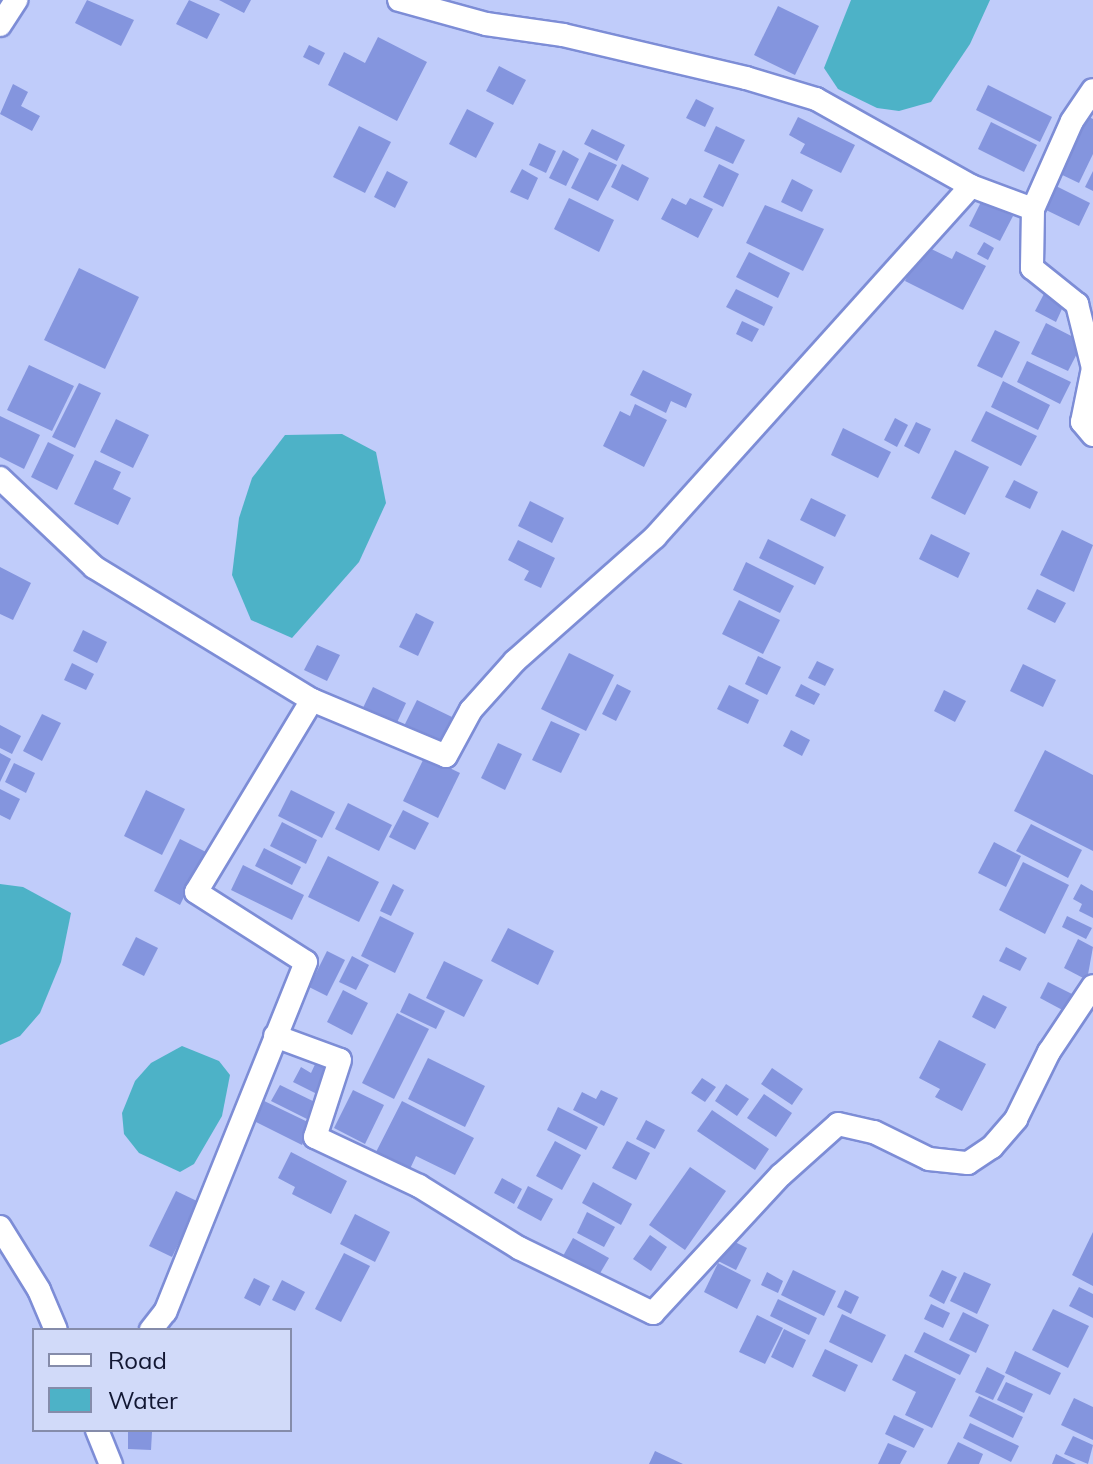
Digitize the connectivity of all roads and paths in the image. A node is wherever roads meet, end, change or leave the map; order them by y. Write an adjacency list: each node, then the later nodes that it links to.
1 (16, 0): 3 (street)
2 (399, 0): 5 (street)
3 (0, 25)
4 (1093, 90): 6 (street)
5 (971, 186): 6 (street); 9 (street)
6 (1033, 209): 7 (street)
7 (1093, 435)
8 (0, 478): 9 (street)
9 (312, 700): 11 (street)
10 (1093, 986): 11 (street)
11 (275, 1036): 14 (street)
12 (0, 1227): 13 (street)
13 (55, 1328)
14 (153, 1328)
15 (98, 1432): 16 (street)
16 (111, 1464)

